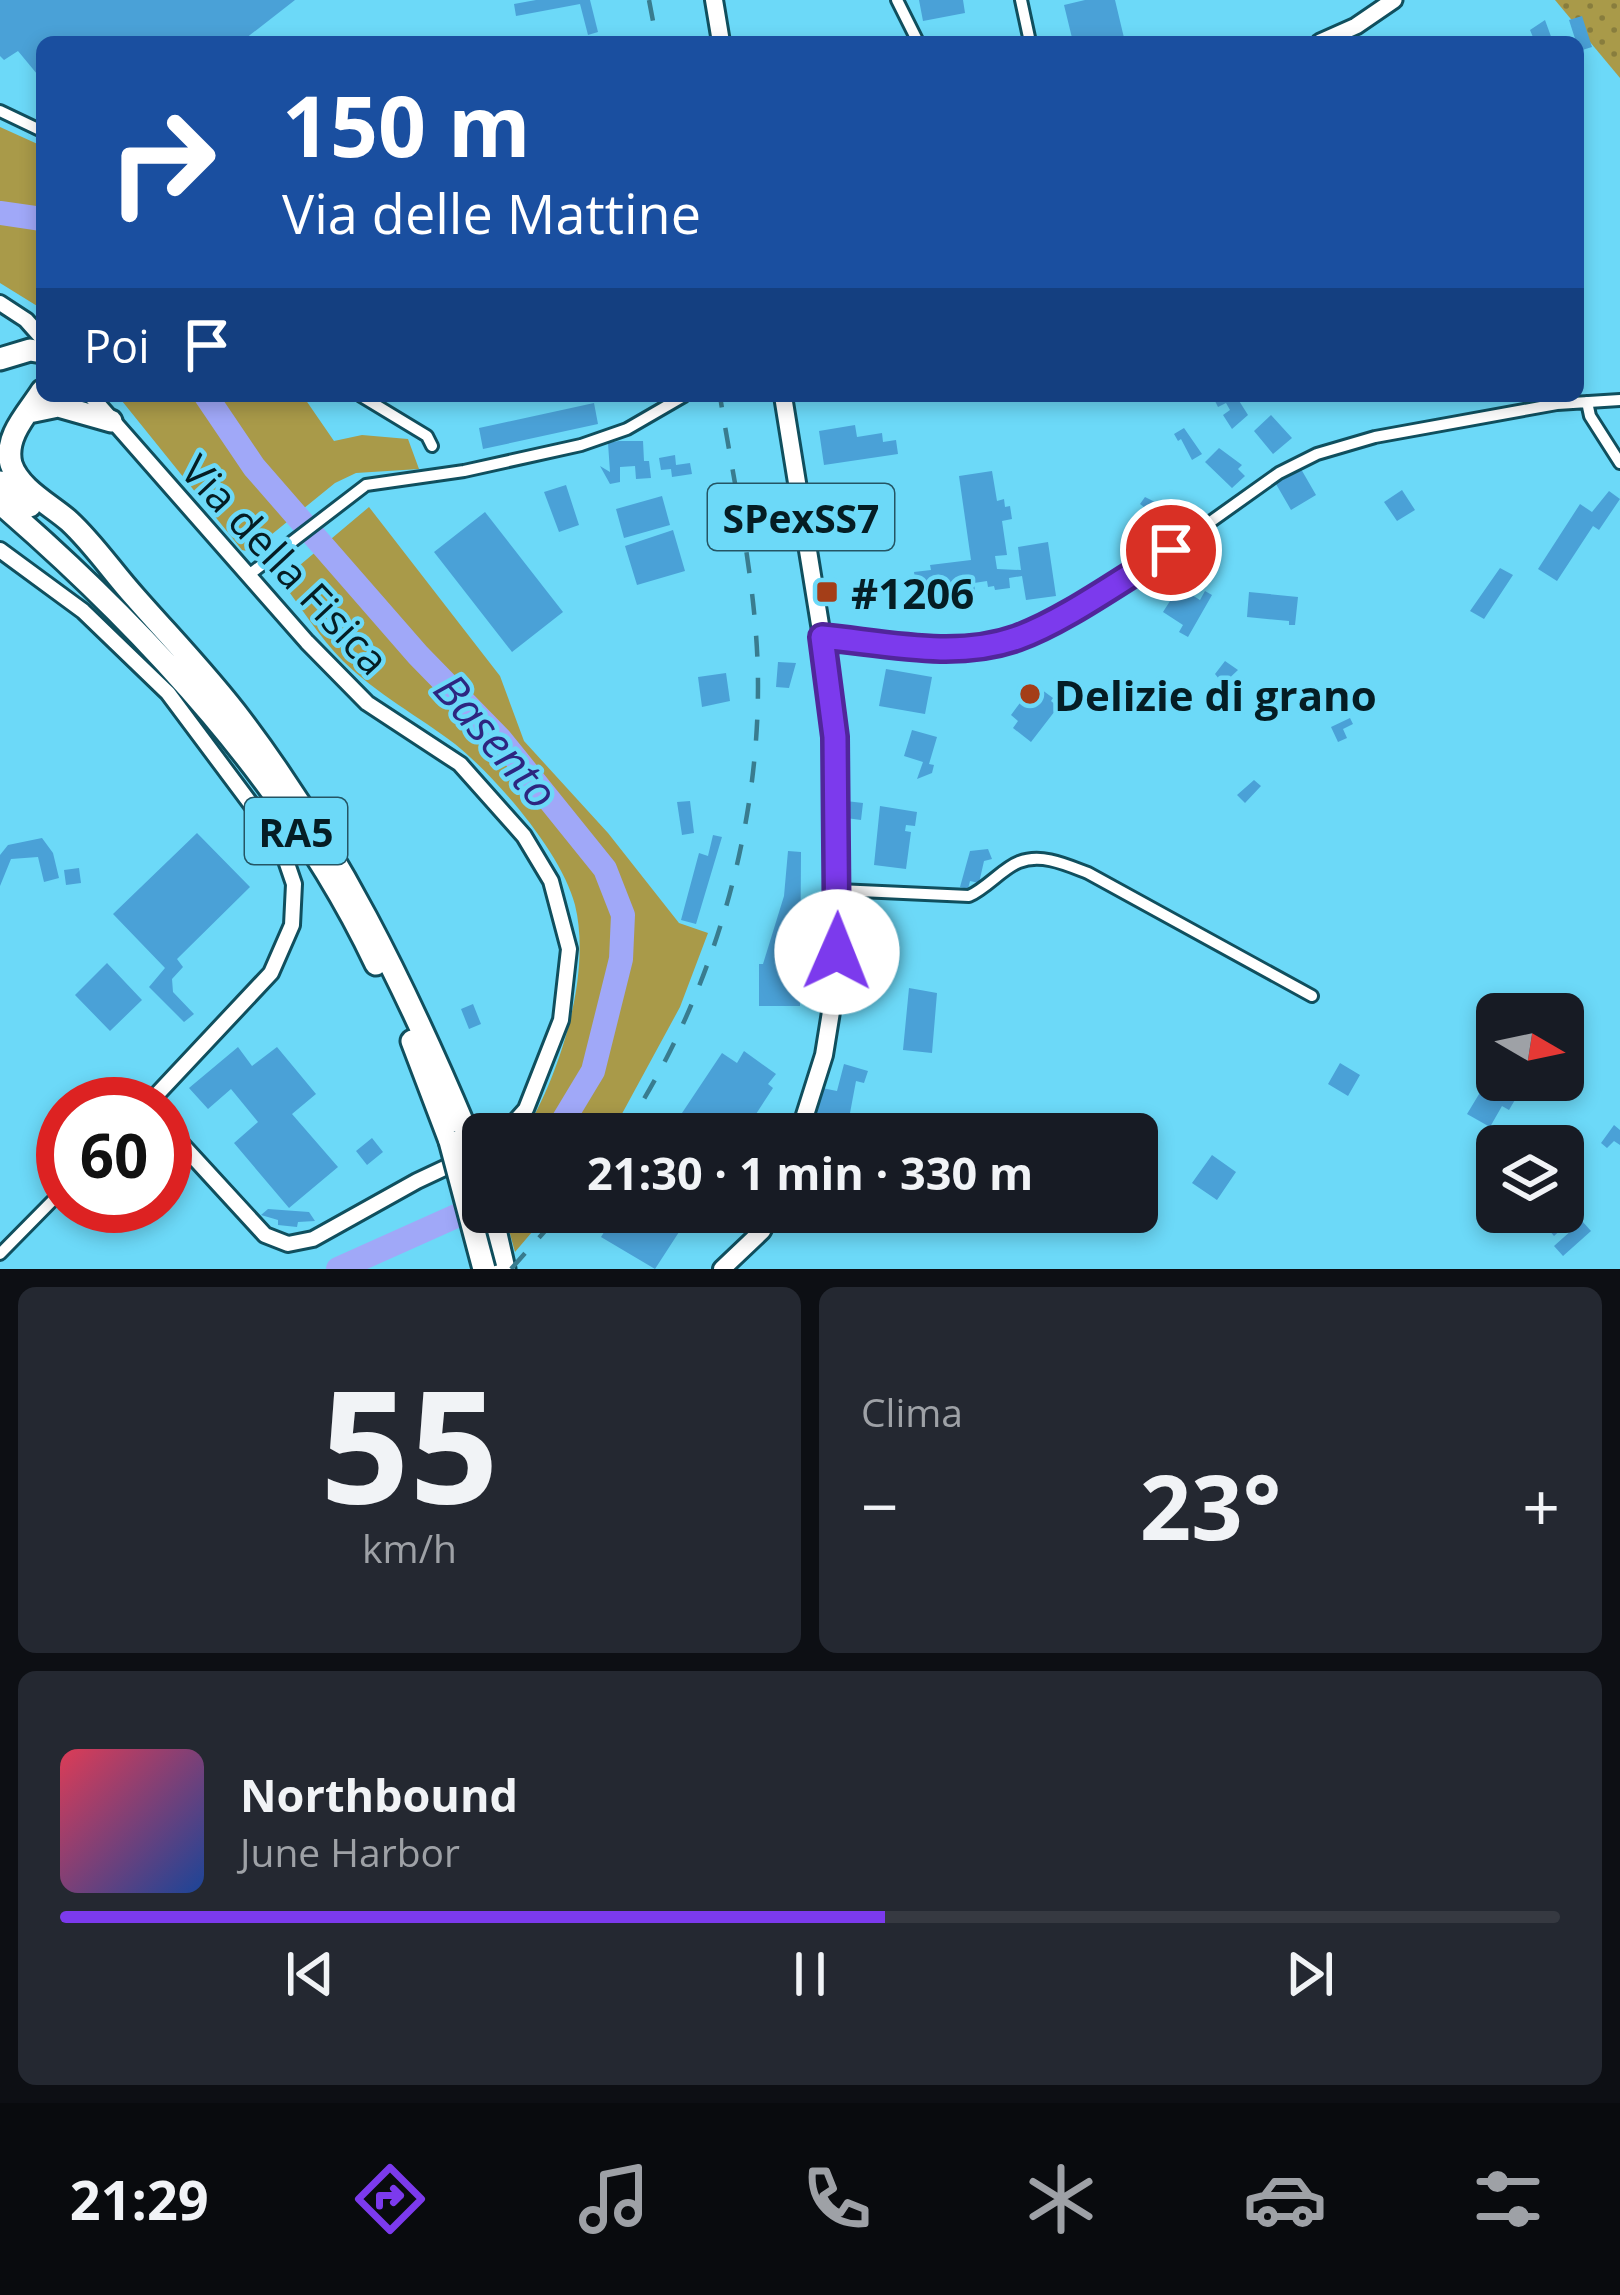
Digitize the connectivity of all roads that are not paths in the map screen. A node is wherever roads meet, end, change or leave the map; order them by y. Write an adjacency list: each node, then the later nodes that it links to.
1 (714, 0): 5 (main road)
2 (897, 0): 6 (street)
3 (1021, 0): 7 (street)
4 (1394, 0): 8 (main road)
5 (720, 36)
6 (915, 36)
7 (1029, 36)
8 (1334, 36)
9 (0, 110): 10 (street)
10 (36, 128)
11 (0, 303): 12 (street)
12 (36, 331)
13 (36, 351): 14 (highway)
14 (0, 359)
15 (1620, 400): 21 (street)
16 (36, 401): 22 (highway)
17 (96, 402): 23 (street, Via della Fisica)
18 (371, 402): 24 (street)
19 (674, 402): 31 (street)
20 (784, 402): 33 (main road, SPexSS7)
21 (1587, 402): 25 (street); 33 (street)
22 (29, 412): 23 (highway); 32 (highway)
23 (111, 421): 31 (street, Via della Fisica)
24 (431, 446)
25 (1620, 463)
26 (0, 482): 32 (highway, RA5)
27 (0, 502): 30 (highway, RA5)
28 (0, 520): 30 (highway)
29 (0, 550): 36 (street)
30 (72, 565): 39 (highway, RA5)
31 (250, 574): 37 (street, Via della Fisica)
32 (134, 597): 39 (highway, RA5)
33 (822, 637): 34 (main road, SPexSS7)
34 (838, 890): 35 (street); 38 (main road, SPexSS7)
35 (1312, 996)
36 (174, 1077)
37 (522, 1113)
38 (806, 1113)
39 (458, 1135): 40 (highway, RA5, bridge); 47 (highway, RA5, bridge)
40 (462, 1143)
41 (192, 1155): 42 (street)
42 (462, 1160)
43 (36, 1217): 46 (street)
44 (494, 1233): 47 (highway, RA5)
45 (760, 1233): 48 (main road)
46 (0, 1254)
47 (499, 1265)
48 (722, 1269)

